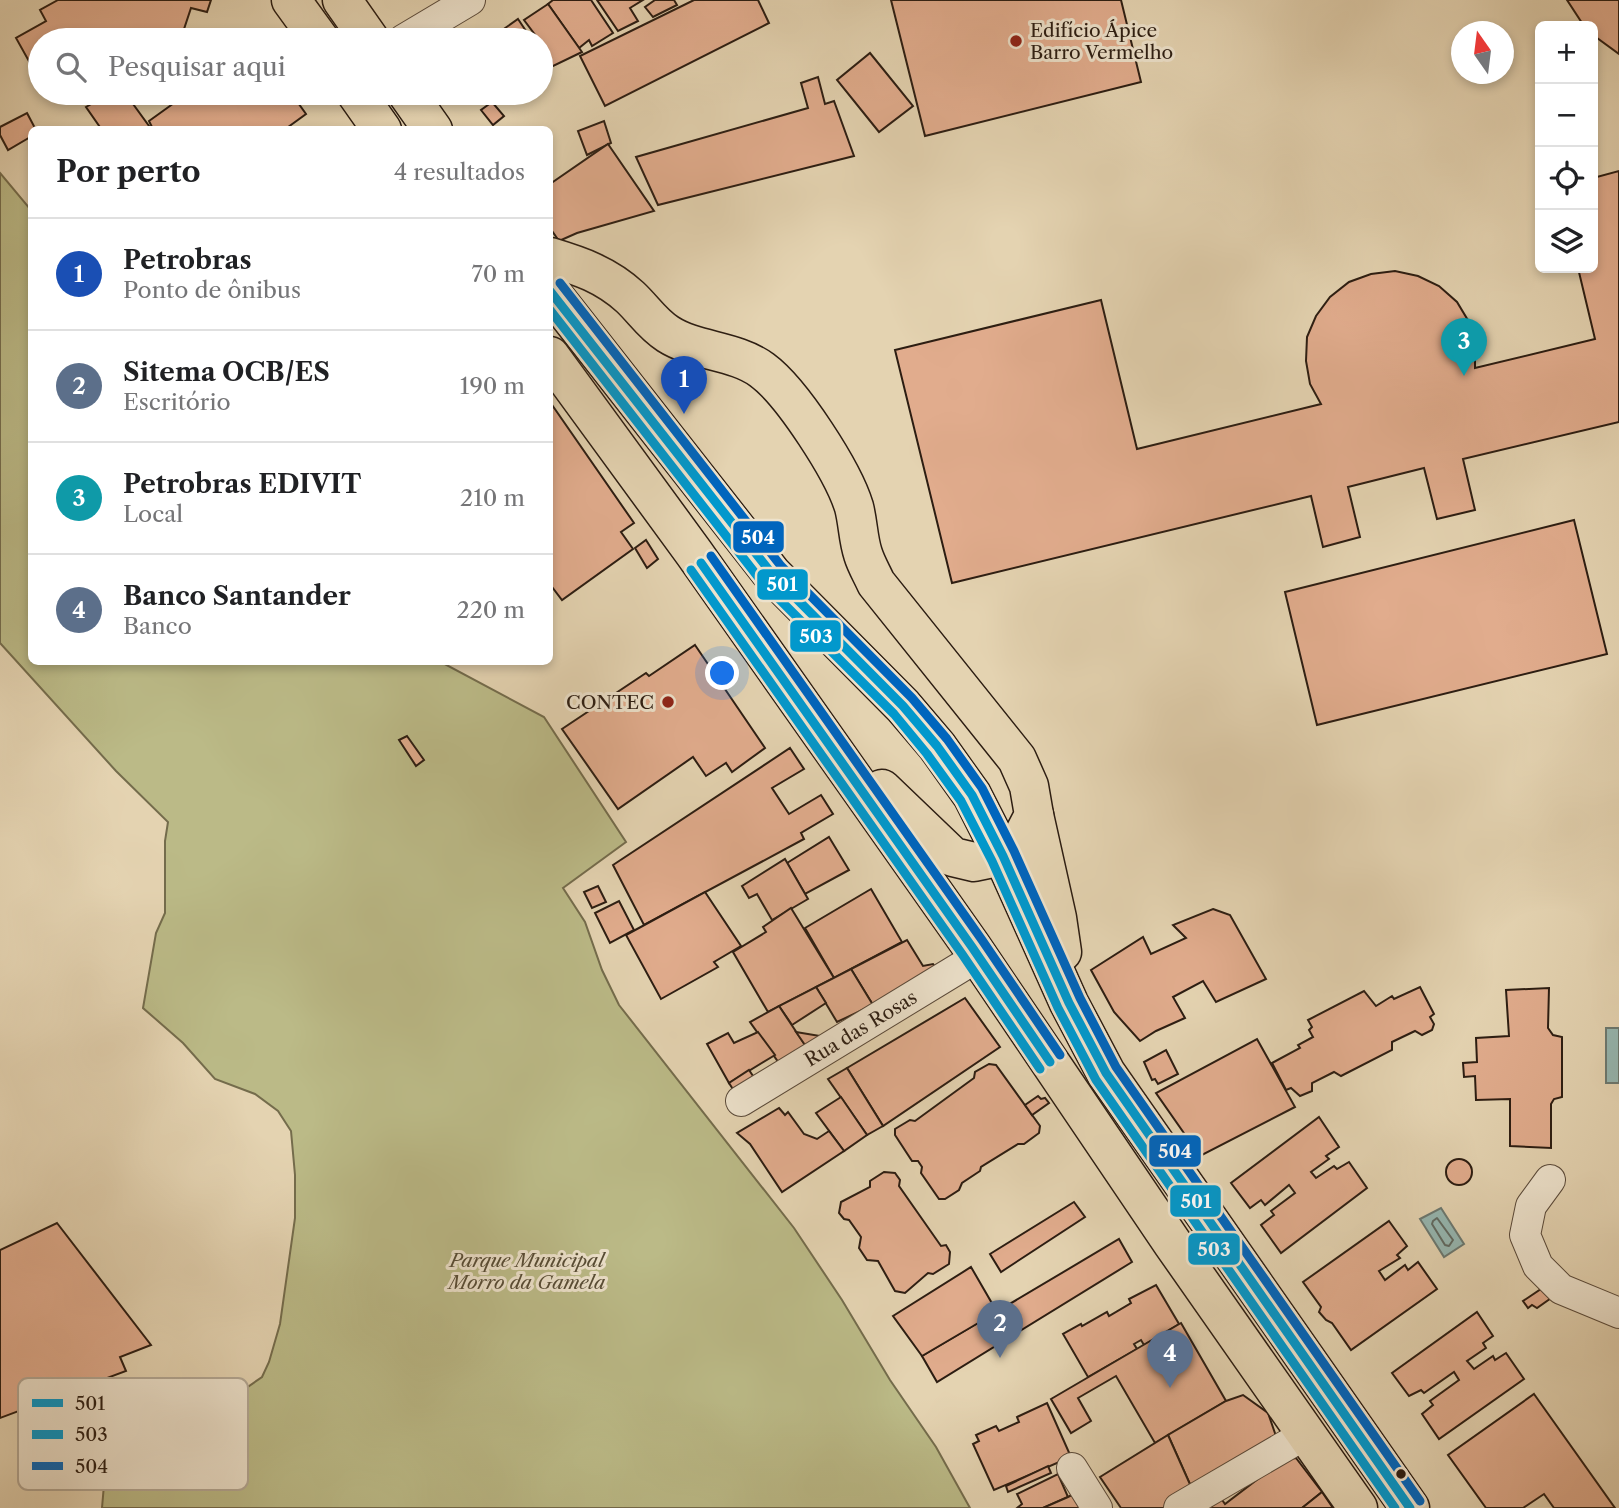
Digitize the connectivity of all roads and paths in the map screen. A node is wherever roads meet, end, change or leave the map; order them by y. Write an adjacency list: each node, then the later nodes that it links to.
1 (291, 0): 4 (main road)
2 (342, 0): 5 (main road)
3 (470, 0): 6 (street)
4 (311, 28)
5 (362, 28)
6 (424, 28)
7 (364, 105): 9 (main road)
8 (415, 105): 10 (main road)
9 (379, 126)
10 (430, 126)
11 (553, 258): 12 (main road)
12 (631, 298): 13 (main road); 16 (main road)
13 (554, 309): 17 (main road)
14 (553, 360): 15 (main road)
15 (813, 721): 17 (main road); 18 (main road)
16 (1034, 815): 17 (main road); 19 (main road)
17 (1003, 856): 19 (main road)
18 (979, 956): 20 (street, Rua das Rosas); 23 (main road)
19 (1069, 1003): 28 (main road)
20 (741, 1101)
21 (1550, 1180): 22 (street)
22 (1619, 1313)
23 (1306, 1434): 26 (street); 27 (main road)
24 (1072, 1468): 25 (street)
25 (1097, 1508)
26 (1179, 1508)
27 (1358, 1508)
28 (1410, 1508)

